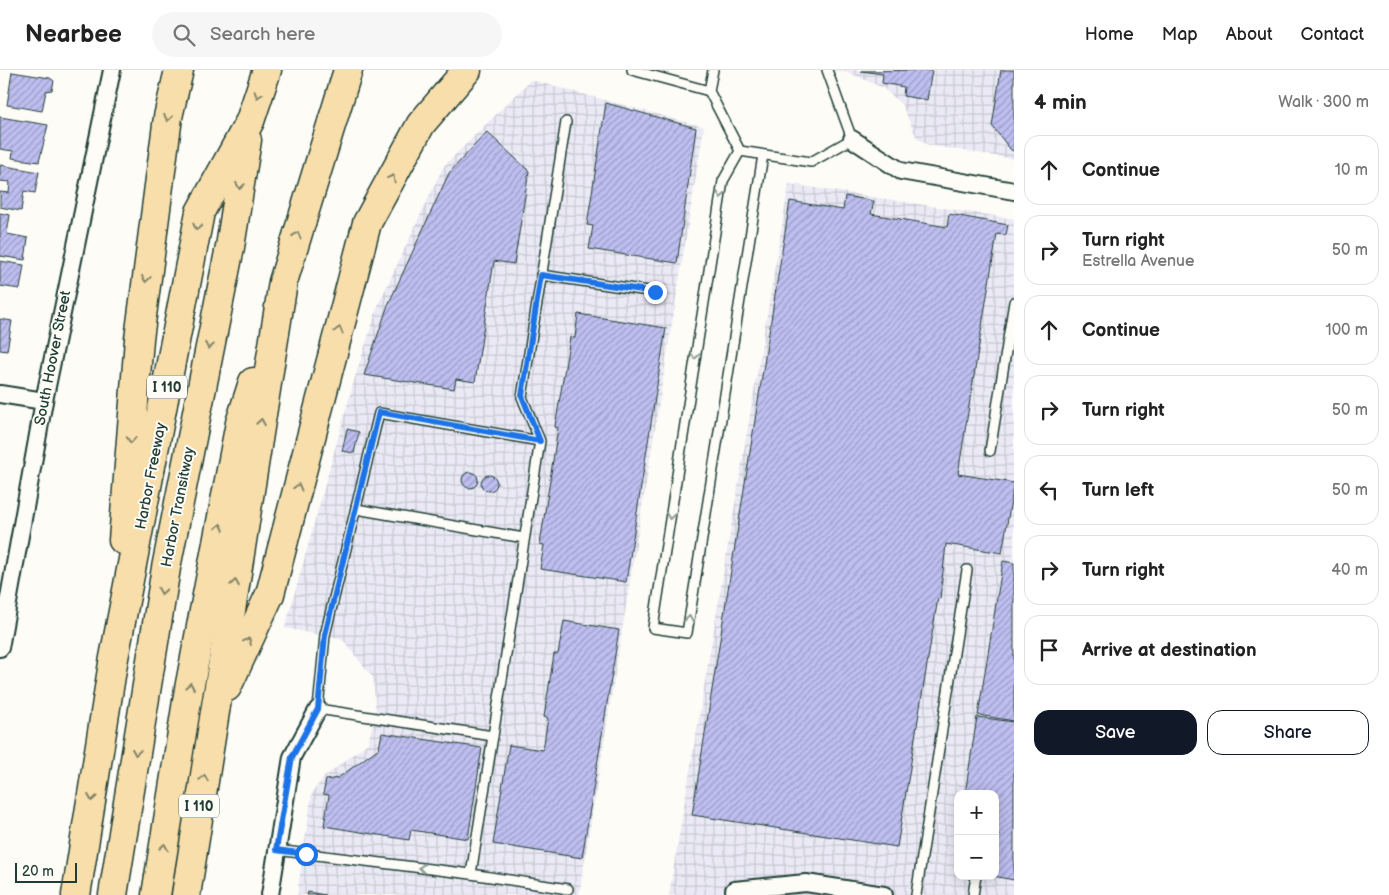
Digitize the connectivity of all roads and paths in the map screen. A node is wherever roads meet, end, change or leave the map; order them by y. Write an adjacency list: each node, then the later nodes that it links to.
1 (112, 70): 21 (street, South Hoover Street)
2 (178, 70): 28 (highway, one-way to 28)
3 (267, 70): 10 (highway, Harbor Freeway / I 110, one-way to 10)
4 (348, 70): 17 (highway, I 110, one-way to 4)
5 (467, 70): 30 (highway, one-way to 5)
6 (632, 70): 9 (lane)
7 (713, 70): 9 (lane)
8 (827, 70): 12 (lane)
9 (709, 91): 13 (lane)
10 (250, 121): 28 (highway, Harbor Freeway / I 110, one-way to 28); 38 (highway, Harbor Transitway, one-way to 38)
11 (566, 122): 16 (lane)
12 (852, 139): 14 (lane); 15 (street)
13 (740, 151): 14 (lane); 14 (lane, one-way to 14)
14 (763, 155)
15 (1014, 191)
16 (541, 275): 18 (lane); 22 (lane)
17 (283, 282): 30 (highway, I 110, one-way to 17); 39 (highway, one-way to 17)
18 (655, 292)
19 (1014, 302): 23 (lane)
20 (0, 394): 21 (street)
21 (44, 401): 27 (street, South Hoover Street)
22 (540, 441): 24 (lane); 25 (lane)
23 (990, 451)
24 (356, 508): 25 (lane); 29 (lane)
25 (524, 538): 31 (lane)
26 (966, 570): 43 (lane)
27 (0, 648)
28 (113, 663): 37 (highway, Harbor Freeway / I 110, one-way to 37)
29 (318, 709): 31 (lane); 32 (street)
30 (213, 718): 40 (highway, I 110, one-way to 30)
31 (494, 736): 33 (lane)
32 (276, 850): 33 (lane, one-way to 32); 41 (street)
33 (471, 874): 35 (lane)
34 (975, 880): 44 (lane)
35 (568, 889)
36 (732, 893): 42 (street)
37 (76, 895)
38 (113, 895)
39 (156, 895)
40 (186, 895)
41 (270, 895)
42 (884, 895)
43 (916, 895)
44 (973, 895)

